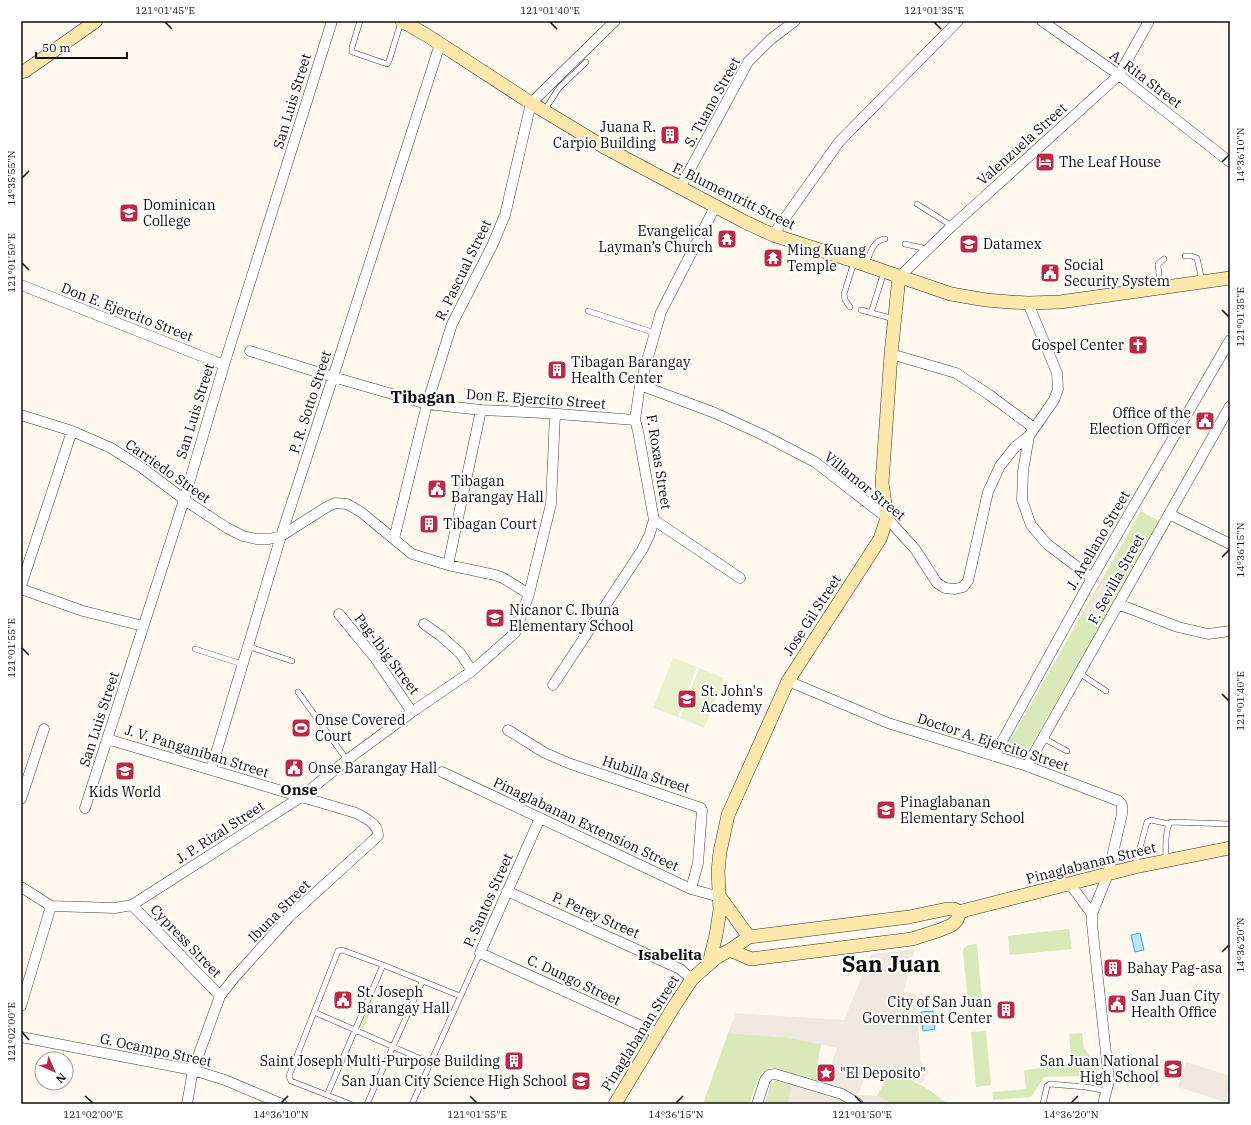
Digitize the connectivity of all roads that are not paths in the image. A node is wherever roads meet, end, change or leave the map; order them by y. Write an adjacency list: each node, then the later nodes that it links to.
1 (96, 21): 12 (main road)
2 (332, 21): 44 (street, San Luis Street)
3 (360, 21): 4 (lane)
4 (401, 21): 10 (main road, F. Blumentritt Street)
5 (615, 21): 14 (street)
6 (795, 21): 17 (street, S. Tuano Street)
7 (958, 21): 21 (street)
8 (1042, 21): 13 (street, A. Rita Street)
9 (1149, 21): 13 (street, Valenzuela Street)
10 (440, 44): 14 (main road, F. Blumentritt Street); 45 (street, P. R. Sotto Street)
11 (586, 62): 15 (lane)
12 (21, 72)
13 (1119, 74): 16 (street, A. Rita Street); 20 (street, Valenzuela Street)
14 (531, 103): 15 (main road, F. Blumentritt Street); 47 (street, R. Pascual Street)
15 (544, 111): 17 (main road, F. Blumentritt Street)
16 (1230, 162)
17 (680, 188): 19 (main road, F. Blumentritt Street)
18 (917, 204): 20 (lane)
19 (714, 206): 21 (main road, F. Blumentritt Street); 40 (street, F. Roxas Street)
20 (952, 226): 24 (street, Valenzuela Street)
21 (773, 236): 27 (main road, F. Blumentritt Street)
22 (885, 239): 27 (lane)
23 (905, 244): 24 (lane)
24 (927, 249): 29 (street, Valenzuela Street)
25 (1185, 256): 31 (lane)
26 (1164, 259): 33 (lane)
27 (860, 263): 28 (main road, F. Blumentritt Street); 35 (lane)
28 (884, 271): 29 (main road, F. Blumentritt Street); 38 (lane)
29 (899, 277): 34 (main road, F. Blumentritt Street); 39 (main road, Jose Gil Street)
30 (1230, 278): 31 (main road, F. Blumentritt Street)
31 (1202, 282): 33 (main road, F. Blumentritt Street)
32 (21, 285): 44 (street, Don E. Ejercito Street)
33 (1160, 288): 34 (main road, F. Blumentritt Street)
34 (1028, 303): 55 (street)
35 (850, 306)
36 (861, 310): 38 (lane)
37 (588, 311): 40 (lane)
38 (871, 313): 39 (lane)
39 (894, 319): 43 (main road, Jose Gil Street)
40 (655, 332): 46 (street, F. Roxas Street)
41 (1230, 340): 65 (street, J. Arellano Street)
42 (250, 351): 45 (street, Don E. Ejercito Street)
43 (891, 354): 55 (street); 58 (main road, Jose Gil Street)
44 (224, 364): 56 (street, San Luis Street)
45 (333, 377): 47 (street, Don E. Ejercito Street); 60 (street, P. R. Sotto Street)
46 (640, 384): 52 (street, F. Roxas Street); 58 (street, Villamor Street)
47 (427, 404): 49 (street, Don E. Ejercito Street); 61 (street, R. Pascual Street)
48 (1230, 406): 53 (street, F. Sevilla Street)
49 (481, 410): 50 (street, Don E. Ejercito Street); 63 (street)
50 (555, 414): 52 (street, Don E. Ejercito Street); 68 (street, J. P. Rizal Street)
51 (21, 415): 54 (street, Carriedo Street)
52 (635, 420): 59 (street, F. Roxas Street)
53 (1226, 420): 57 (street, F. Sevilla Street)
54 (72, 431): 56 (street, Carriedo Street); 66 (street)
55 (1031, 432): 58 (street, Villamor Street); 65 (street)
56 (184, 500): 60 (street, Carriedo Street); 72 (street, San Luis Street)
57 (1169, 514): 62 (street); 69 (street, F. Sevilla Street)
58 (887, 518): 80 (main road, Jose Gil Street)
59 (654, 520): 64 (street); 81 (street, F. Roxas Street)
60 (281, 536): 61 (street, Carriedo Street); 74 (street, P. R. Sotto Street)
61 (394, 539): 63 (street, Carriedo Street)
62 (1230, 544)
63 (448, 565): 68 (street, Carriedo Street)
64 (740, 578)
65 (1092, 578): 90 (street, J. Arellano Street)
66 (21, 586)
67 (21, 589): 72 (street)
68 (529, 594): 78 (street, J. P. Rizal Street)
69 (1118, 604): 73 (street); 79 (street, F. Sevilla Street)
70 (339, 614): 84 (street, Pag-Ibig Street)
71 (424, 624): 78 (street)
72 (143, 626): 87 (street, San Luis Street)
73 (1230, 631)
74 (247, 646): 76 (lane); 77 (street, P. R. Sotto Street)
75 (195, 649): 77 (lane)
76 (292, 661)
77 (242, 664): 93 (street, P. R. Sotto Street)
78 (472, 671): 84 (street, J. P. Rizal Street)
79 (1079, 673): 82 (lane); 88 (street, F. Sevilla Street)
80 (788, 682): 90 (street, Doctor A. Ejercito Street); 109 (main road, Jose Gil Street)
81 (553, 684)
82 (1106, 691)
83 (298, 692): 91 (lane)
84 (412, 712): 91 (street, J. P. Rizal Street)
85 (44, 729): 96 (street)
86 (508, 730): 107 (street, Hubilla Street)
87 (107, 738): 93 (street, J. V. Panganiban Street); 97 (street, San Luis Street)
88 (1043, 738): 89 (lane); 92 (street, F. Sevilla Street)
89 (1067, 751)
90 (994, 756): 92 (street, Doctor A. Ejercito Street)
91 (348, 760): 95 (street, J. P. Rizal Street)
92 (1027, 766): 104 (street, Doctor A. Ejercito Street)
93 (210, 770): 95 (street, J. V. Panganiban Street)
94 (442, 772): 98 (street, Pinaglabanan Extension Street)
95 (300, 797): 110 (street, J. P. Rizal Street); 122 (street, Ibuna Street)
96 (21, 799)
97 (84, 808)
98 (540, 818): 107 (street, Pinaglabanan Extension Street); 108 (street, P. Santos Street)
99 (1169, 824): 100 (lane); 102 (lane); 103 (lane)
100 (1230, 824)
101 (1230, 848): 102 (main road, Pinaglabanan Street)
102 (1166, 861): 103 (main road, Pinaglabanan Street)
103 (1135, 867): 104 (main road, Pinaglabanan Street)
104 (1108, 874): 105 (main road, Pinaglabanan Street); 113 (street)
105 (1070, 884): 112 (main road, Pinaglabanan Street); 113 (street)
106 (21, 887): 111 (street)
107 (691, 889): 109 (street, Pinaglabanan Extension Street)
108 (507, 891): 116 (street, P. Santos Street); 119 (street, P. Perey Street)
109 (720, 897): 114 (main road); 117 (main road, Jose Gil Street)
110 (132, 905): 111 (street, J. P. Rizal Street); 122 (street, Cypress Street)
111 (51, 906): 123 (street)
112 (960, 912): 114 (main road, Pinaglabanan Street); 115 (main road)
113 (1092, 914): 131 (street)
114 (749, 937): 115 (main road, Pinaglabanan Street)
115 (730, 950): 117 (main road, Pinaglabanan Street)
116 (480, 953): 121 (lane, P. Santos Street); 126 (street, C. Dungo Street)
117 (709, 964): 119 (main road, Pinaglabanan Street)
118 (383, 966): 120 (lane); 124 (lane); 125 (lane)
119 (692, 979): 126 (main road, Pinaglabanan Street)
120 (422, 982): 121 (lane); 128 (lane)
121 (460, 995): 129 (lane, P. Santos Street)
122 (220, 996): 130 (street, Ibuna Street)
123 (22, 1000)
124 (314, 1012): 125 (lane); 133 (lane)
125 (355, 1030): 128 (lane); 133 (lane)
126 (657, 1033): 139 (main road, Pinaglabanan Street)
127 (21, 1038): 130 (street, G. Ocampo Street)
128 (394, 1047): 129 (lane); 137 (lane)
129 (430, 1063): 138 (lane, P. Santos Street)
130 (193, 1070): 134 (street, Ibuna Street); 135 (street, G. Ocampo Street)
131 (1108, 1091): 143 (lane); 144 (street)
132 (843, 1092): 140 (street); 141 (street); 142 (street)
133 (327, 1095): 136 (lane)
134 (187, 1104)
135 (282, 1104)
136 (350, 1104)
137 (367, 1104)
138 (412, 1104)
139 (615, 1104)
140 (757, 1104)
141 (839, 1104)
142 (858, 1104)
143 (1043, 1104)
144 (1103, 1104)

